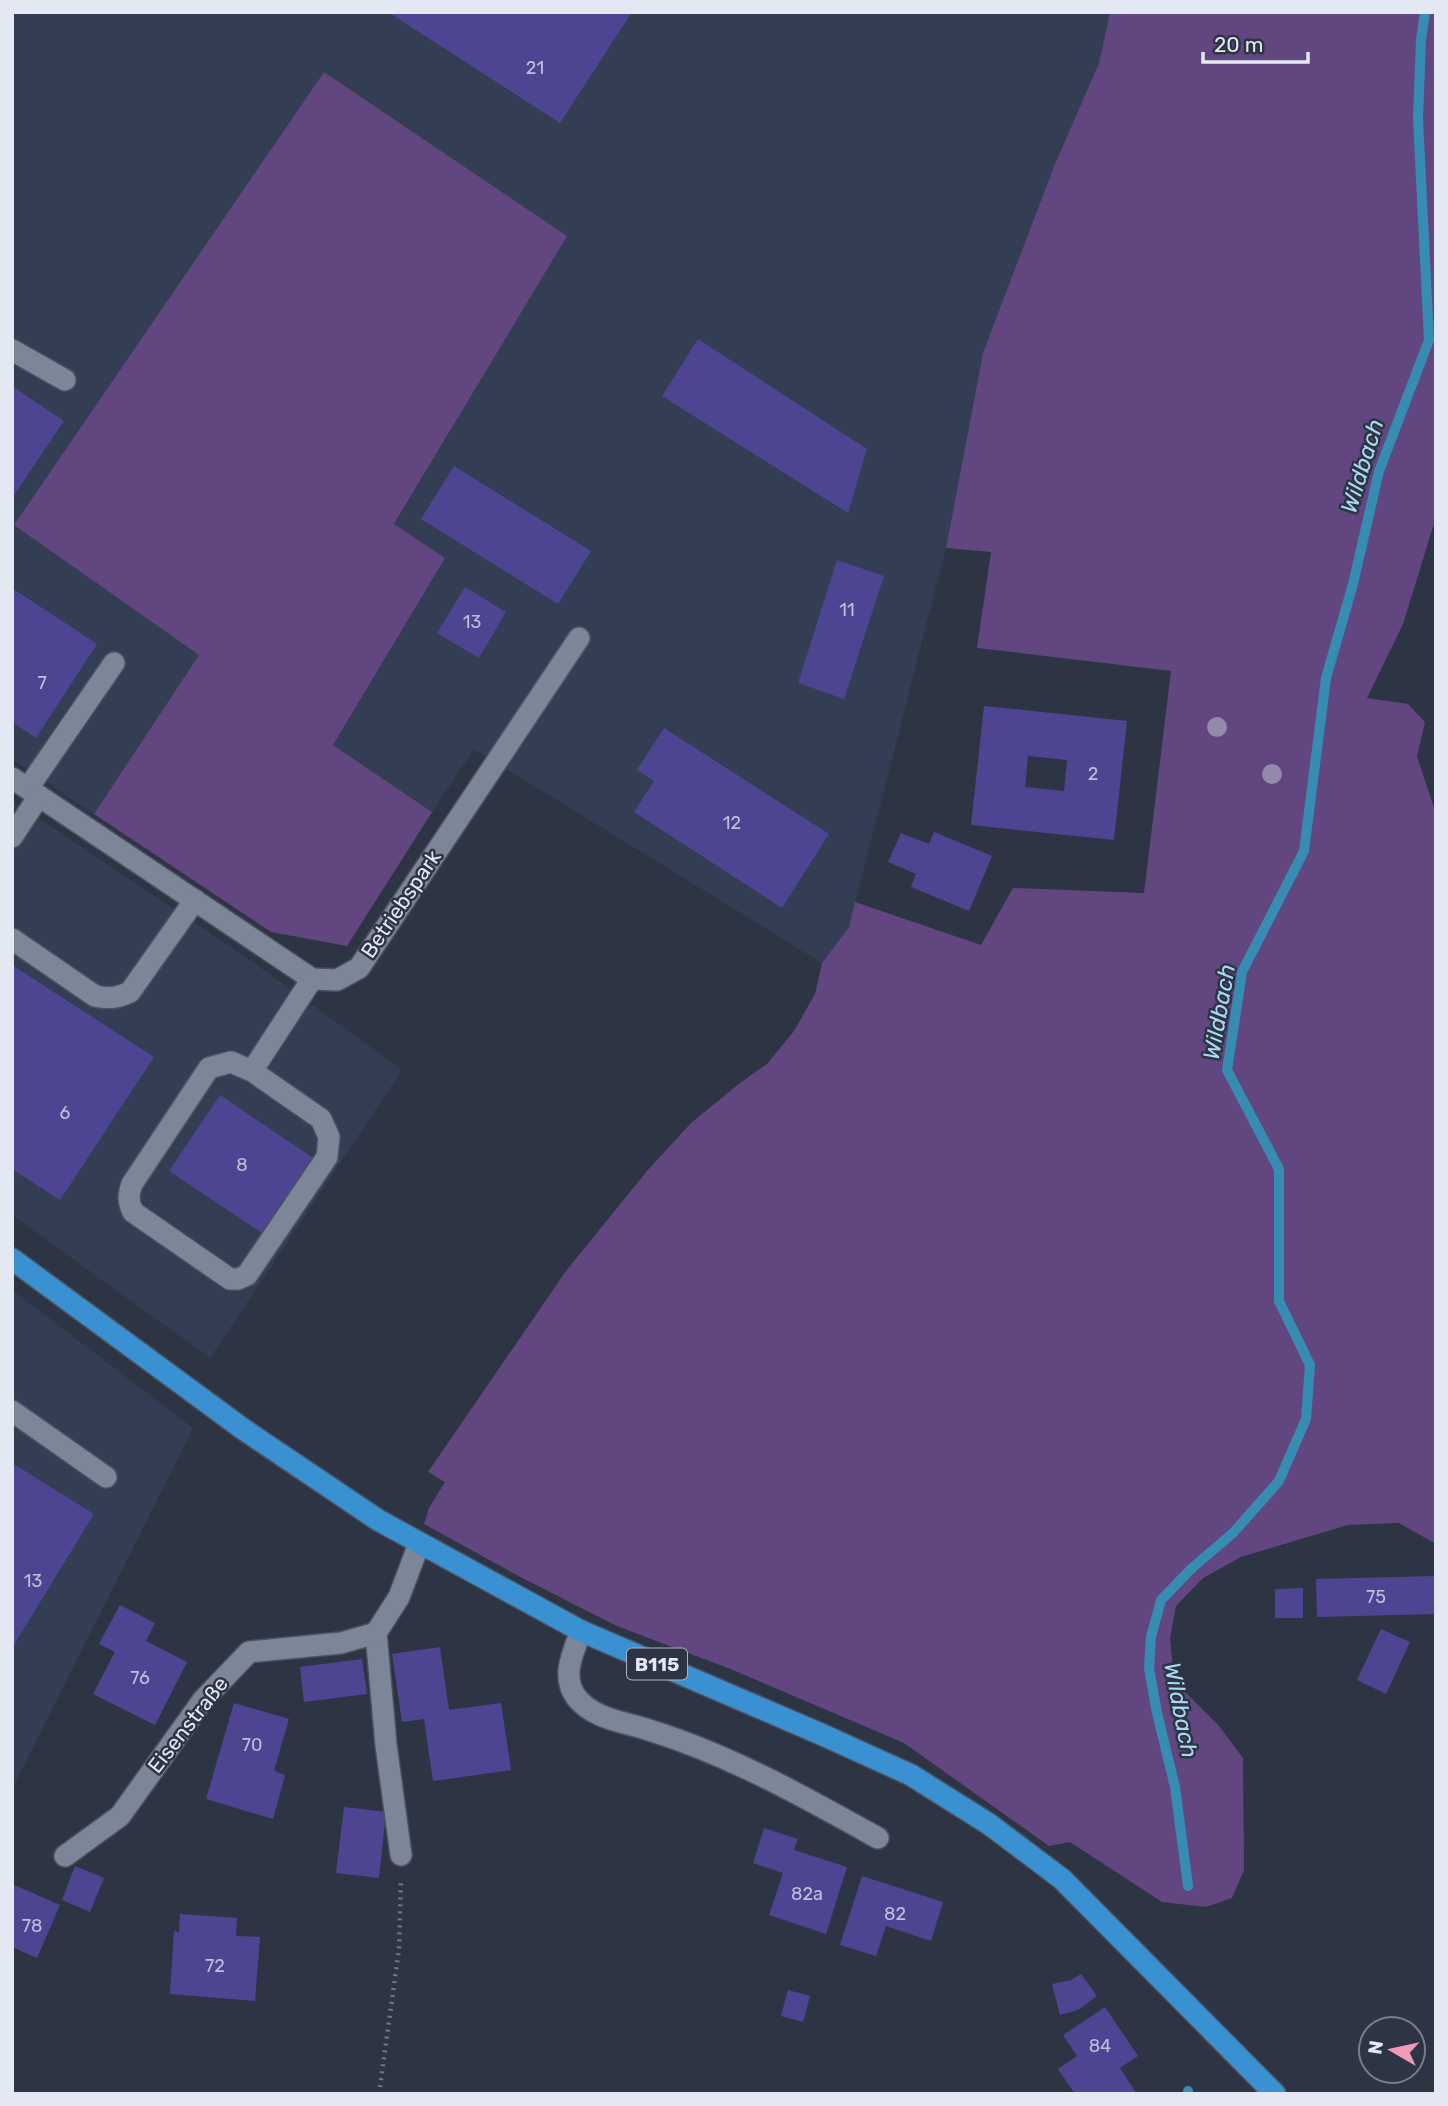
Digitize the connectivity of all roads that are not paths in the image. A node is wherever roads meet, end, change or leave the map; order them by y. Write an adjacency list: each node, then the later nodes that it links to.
1 (12, 350): 2 (street)
2 (65, 380)
3 (579, 638): 9 (street, Betriebspark)
4 (114, 663): 5 (street)
5 (26, 788): 6 (street); 7 (street)
6 (12, 837)
7 (195, 900): 8 (street); 9 (street)
8 (12, 939)
9 (312, 979): 10 (street)
10 (252, 1071): 10 (street)
11 (12, 1259): 14 (main road, B115)
12 (12, 1411): 13 (street)
13 (106, 1477)
14 (419, 1544): 15 (main road, B115); 16 (street)
15 (581, 1631): 17 (street); 20 (main road, B115)
16 (376, 1633): 18 (street); 19 (street, Eisenstraße)
17 (878, 1838)
18 (401, 1855)
19 (65, 1856)
20 (1275, 2094)

